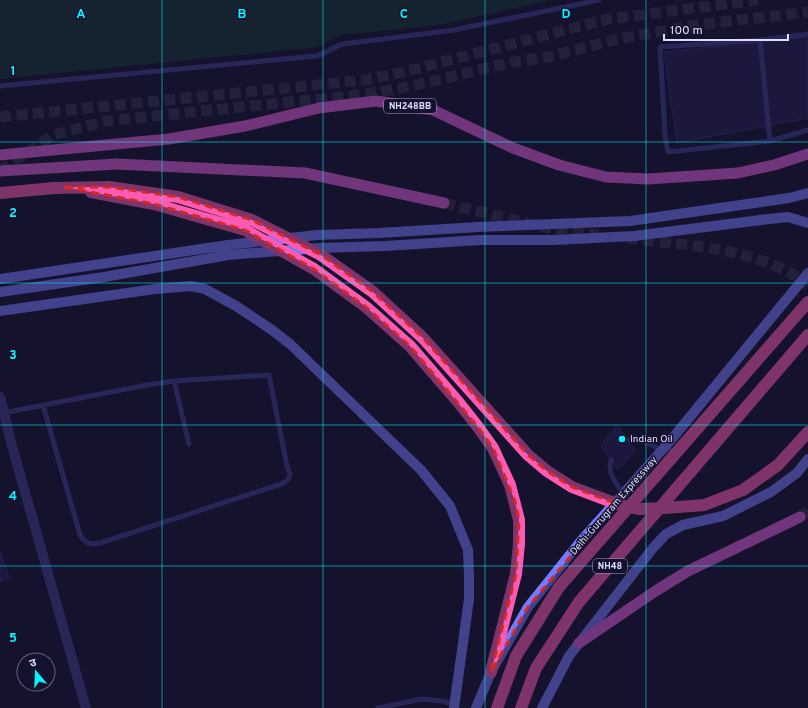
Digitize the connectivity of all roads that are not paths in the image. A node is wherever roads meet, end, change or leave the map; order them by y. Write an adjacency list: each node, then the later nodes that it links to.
1 (599, 0): 4 (lane)
2 (808, 34): 3 (lane)
3 (760, 40): 6 (lane); 6 (lane)
4 (0, 86)
5 (808, 130): 6 (lane)
6 (770, 141)
7 (808, 154): 8 (highway, NH248BB)
8 (0, 155)
9 (0, 171): 13 (highway)
10 (64, 187): 11 (highway); 25 (highway); 35 (highway)
11 (0, 193)
12 (808, 193): 16 (main road)
13 (444, 203)
14 (808, 223): 17 (main road)
15 (808, 273): 28 (main road)
16 (0, 279)
17 (0, 292)
18 (808, 302): 29 (highway, Delhi-Gurugram Expressway / NH48)
19 (0, 311): 36 (main road)
20 (808, 335): 41 (highway, NH48)
21 (174, 381): 23 (lane); 23 (lane); 27 (lane)
22 (0, 397): 24 (street)
23 (43, 405): 24 (lane)
24 (3, 413): 37 (street)
25 (808, 432)
26 (628, 440): 28 (lane)
27 (189, 444)
28 (662, 450): 29 (lane); 32 (main road)
29 (679, 450): 40 (highway, Delhi-Gurugram Expressway / NH48)
30 (808, 459): 34 (main road)
31 (611, 460): 32 (lane)
32 (623, 494): 35 (main road)
33 (800, 517): 34 (highway)
34 (579, 644): 42 (main road)
35 (490, 672): 39 (main road)
36 (454, 706): 38 (lane)
37 (86, 708)
38 (378, 708)
39 (476, 708)
40 (497, 708)
41 (521, 708)
42 (542, 708)

